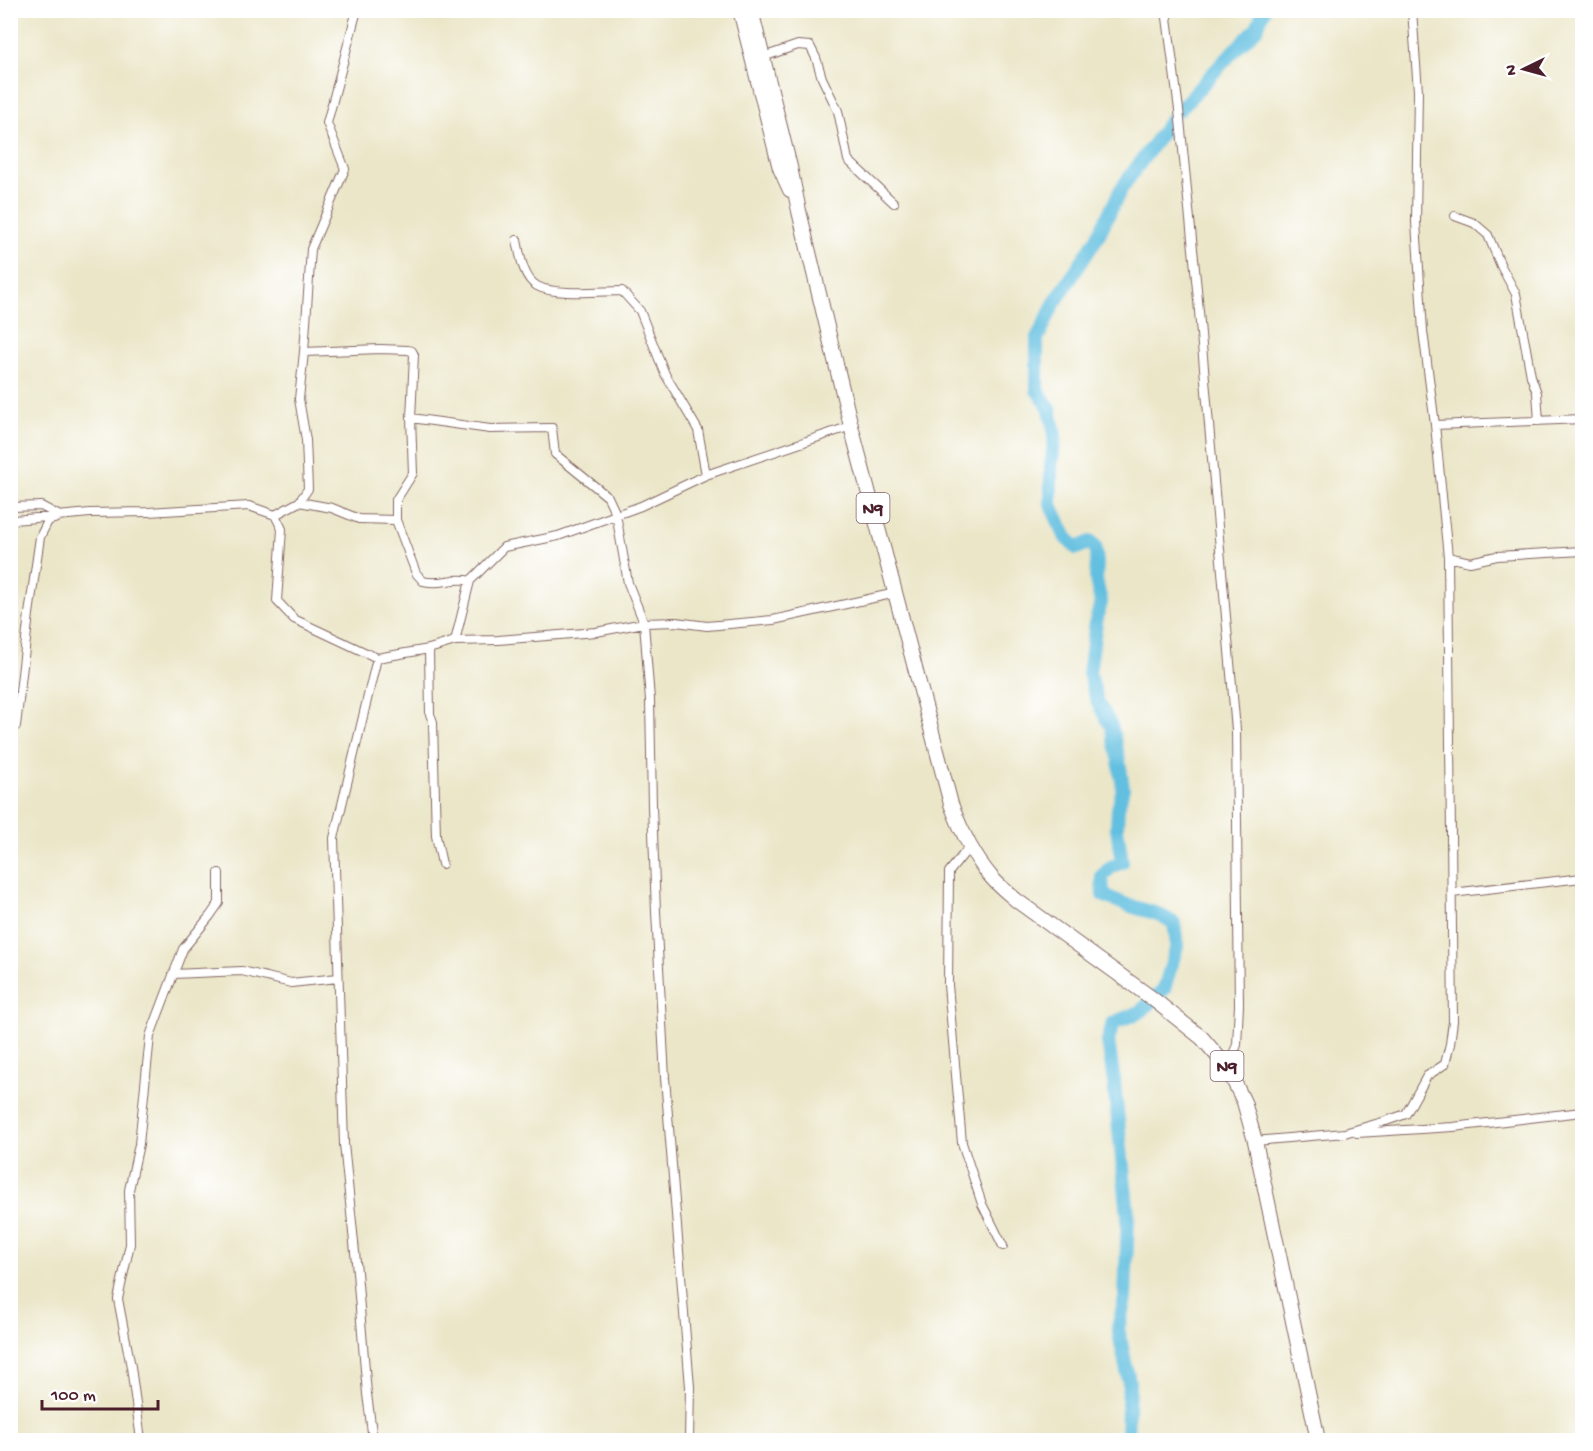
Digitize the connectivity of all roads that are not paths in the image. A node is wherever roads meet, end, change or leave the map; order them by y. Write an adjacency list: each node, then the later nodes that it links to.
1 (357, 10): 11 (street)
2 (740, 10): 8 (highway, N9)
3 (751, 10): 6 (highway, N9)
4 (1166, 10): 41 (street)
5 (1412, 10): 15 (street)
6 (763, 57): 7 (street); 8 (highway, N9)
7 (894, 203)
8 (799, 211): 16 (highway, N9)
9 (1455, 216): 14 (street)
10 (518, 240): 17 (street)
11 (304, 352): 12 (street); 18 (street)
12 (411, 418): 20 (street); 23 (street)
13 (1582, 419): 14 (street)
14 (1539, 421): 15 (street)
15 (1435, 425): 26 (street)
16 (851, 426): 17 (street); 28 (highway, N9)
17 (706, 475): 20 (street)
18 (299, 502): 22 (street); 23 (street)
19 (10, 507): 21 (street)
20 (616, 514): 27 (street); 29 (street)
21 (62, 515): 22 (street); 24 (street); 33 (street)
22 (275, 515): 32 (street)
23 (396, 520): 27 (street)
24 (10, 522)
25 (1582, 551): 26 (street)
26 (1448, 557): 38 (street)
27 (470, 581): 30 (street)
28 (896, 593): 29 (street); 34 (highway, N9)
29 (644, 623): 30 (street); 50 (street)
30 (455, 641): 31 (street)
31 (429, 649): 32 (street); 35 (street)
32 (377, 658): 40 (street)
33 (16, 726)
34 (969, 846): 41 (highway, N9); 45 (street)
35 (442, 864)
36 (219, 873): 39 (street)
37 (1582, 878): 38 (street)
38 (1452, 893): 43 (street)
39 (173, 974): 40 (street); 46 (street)
40 (338, 978): 49 (street)
41 (1227, 1067): 44 (highway, N9)
42 (1582, 1112): 43 (street)
43 (1341, 1134): 44 (street)
44 (1255, 1141): 51 (highway, N9)
45 (1003, 1246)
46 (141, 1440)
47 (193, 1440): 48 (street)
48 (209, 1440)
49 (373, 1440)
50 (689, 1440)
51 (1318, 1440)

